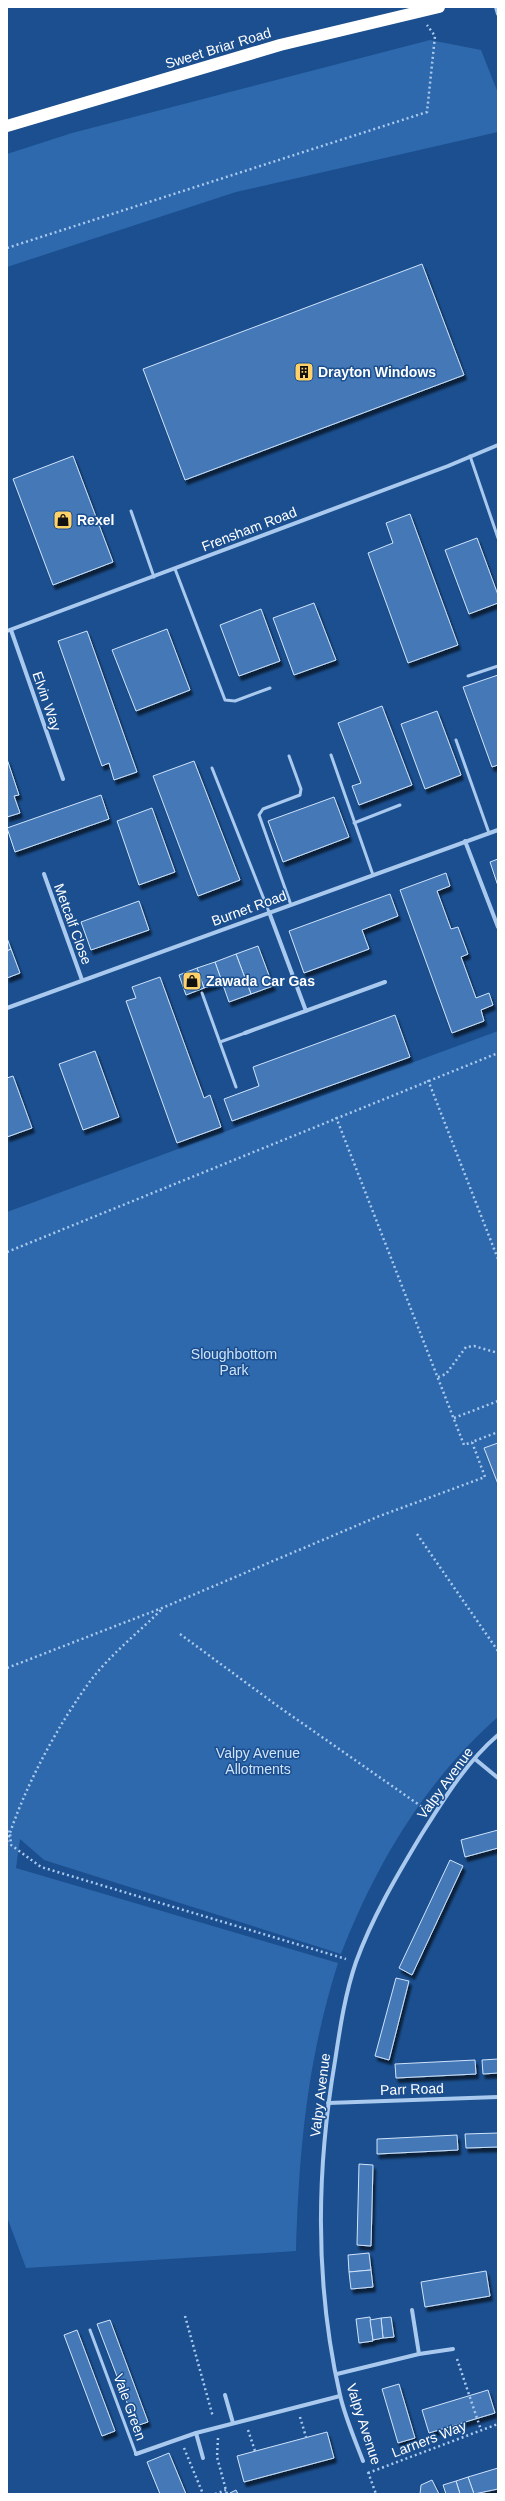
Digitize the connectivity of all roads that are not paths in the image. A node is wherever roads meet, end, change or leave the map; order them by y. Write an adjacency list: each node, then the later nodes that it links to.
1 (439, 7): 4 (highway, Sweet Briar Road)
2 (496, 7): 3 (street)
3 (498, 14)
4 (7, 126)
5 (498, 445): 6 (street, Frensham Road)
6 (470, 456): 8 (lane); 9 (street, Frensham Road)
7 (132, 511): 10 (lane)
8 (498, 538)
9 (175, 569): 10 (street, Frensham Road); 14 (lane)
10 (154, 577): 11 (street, Frensham Road)
11 (9, 630): 19 (street, Elvin Way)
12 (498, 666): 13 (lane)
13 (468, 676)
14 (270, 688)
15 (456, 740): 23 (lane)
16 (331, 755): 21 (lane)
17 (289, 756): 27 (lane)
18 (212, 768): 28 (lane)
19 (63, 779)
20 (400, 806): 21 (lane)
21 (354, 823): 26 (lane)
22 (498, 830): 23 (street, Burnet Road)
23 (490, 833): 24 (street, Burnet Road)
24 (465, 842): 26 (street, Burnet Road); 29 (street)
25 (44, 874): 30 (street, Metcalf Close)
26 (373, 875): 27 (street, Burnet Road)
27 (291, 904): 28 (street, Burnet Road)
28 (269, 912): 30 (street, Burnet Road); 34 (street)
29 (498, 927)
30 (82, 980): 33 (street, Burnet Road)
31 (385, 982): 34 (street)
32 (202, 993): 36 (lane)
33 (7, 1008)
34 (306, 1011): 35 (street)
35 (245, 1033): 36 (lane)
36 (220, 1042): 37 (lane)
37 (236, 1087)
38 (498, 1735): 39 (street, Valpy Avenue)
39 (475, 1759): 40 (street); 42 (street, Valpy Avenue)
40 (498, 1778)
41 (498, 2097): 42 (street, Parr Road)
42 (328, 2103): 47 (street, Valpy Avenue)
43 (412, 2310): 46 (street)
44 (90, 2330): 52 (lane, Vale Green)
45 (453, 2349): 46 (street)
46 (419, 2354): 47 (street)
47 (337, 2374): 49 (street, Valpy Avenue)
48 (225, 2395): 50 (street)
49 (340, 2396): 50 (street, Vale Green); 54 (street, Valpy Avenue)
50 (234, 2423): 51 (street, Vale Green)
51 (196, 2433): 52 (street, Vale Green); 53 (street)
52 (136, 2454)
53 (202, 2458)
54 (363, 2461)

